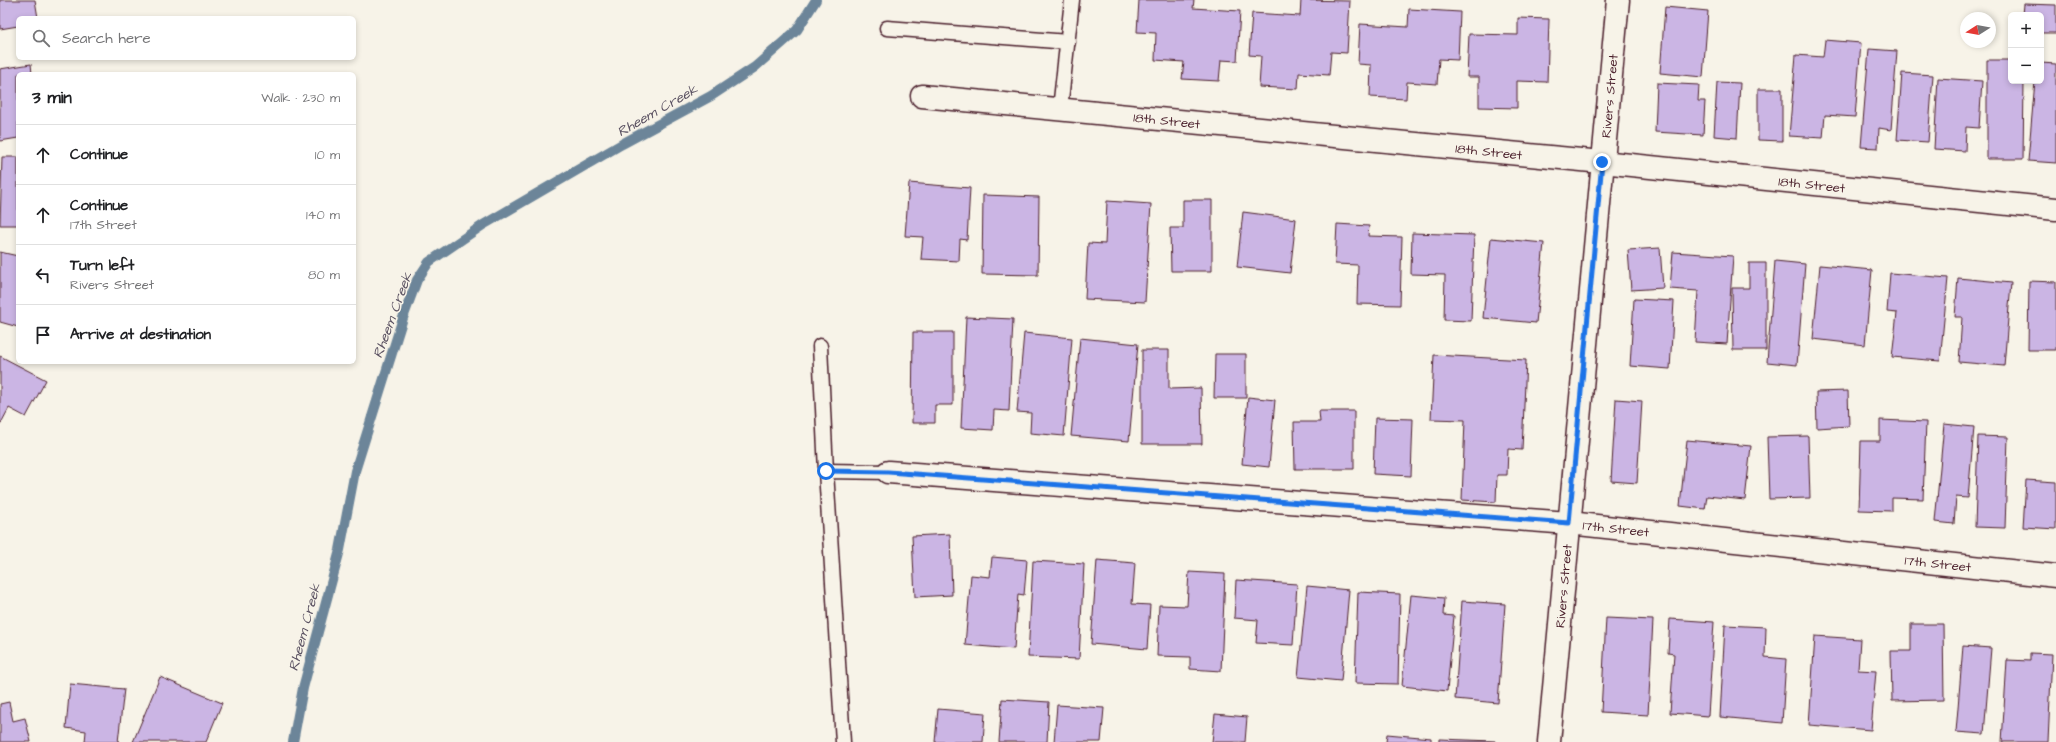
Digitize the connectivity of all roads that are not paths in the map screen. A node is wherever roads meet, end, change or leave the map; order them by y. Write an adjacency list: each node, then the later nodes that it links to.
1 (1072, 0): 4 (lane)
2 (1618, 0): 7 (street, Rivers Street)
3 (887, 28): 4 (lane)
4 (1068, 42): 6 (lane)
5 (922, 96): 6 (street, 18th Street)
6 (1060, 109): 7 (street, 18th Street)
7 (1602, 162): 8 (street, 18th Street); 12 (street, Rivers Street)
8 (2056, 209)
9 (820, 346): 10 (lane)
10 (826, 471): 11 (lane); 14 (lane)
11 (888, 472): 12 (street, 17th Street)
12 (1569, 523): 13 (street, 17th Street); 15 (street, Rivers Street)
13 (2056, 576)
14 (842, 742)
15 (1549, 742)

